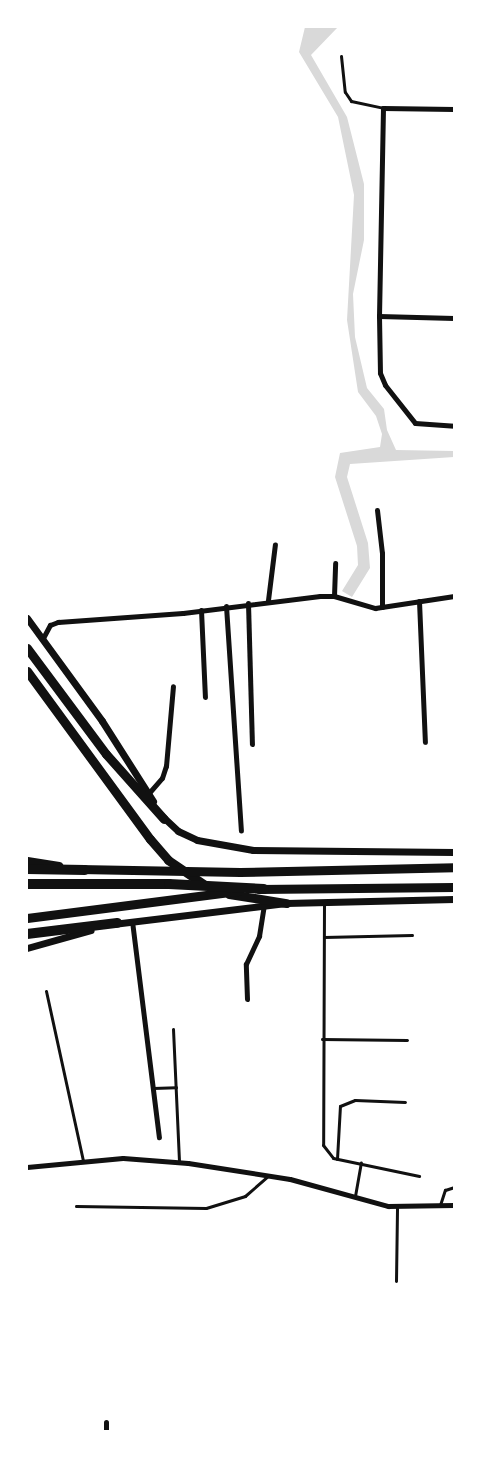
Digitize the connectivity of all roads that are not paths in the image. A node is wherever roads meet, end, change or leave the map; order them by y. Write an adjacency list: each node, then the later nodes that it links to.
1 (341, 56): 2 (lane)
2 (383, 108): 3 (street); 4 (street)
3 (454, 109)
4 (379, 316): 5 (street); 6 (street)
5 (454, 318)
6 (454, 426)
7 (377, 510): 16 (street)
8 (275, 544): 12 (street)
9 (335, 563): 10 (street)
10 (334, 596): 12 (street); 16 (street)
11 (454, 596): 13 (street)
12 (268, 600): 14 (street)
13 (419, 601): 16 (street); 24 (street)
14 (248, 603): 15 (street); 25 (street)
15 (226, 606): 17 (street); 28 (street)
16 (382, 607)
17 (201, 610): 19 (street); 23 (street)
18 (27, 618): 19 (street)
19 (43, 638): 26 (street)
20 (27, 648): 27 (main road)
21 (27, 671): 39 (main road)
22 (173, 686): 26 (street)
23 (204, 697)
24 (425, 742)
25 (252, 744)
26 (148, 794): 27 (street)
27 (164, 819): 29 (street)
28 (241, 830)
29 (454, 852)
30 (27, 861): 33 (main road)
31 (454, 867): 33 (main road)
32 (27, 869): 33 (highway)
33 (85, 870)
34 (27, 884): 36 (highway)
35 (454, 887): 36 (main road)
36 (264, 889): 41 (main road)
37 (454, 899): 38 (street)
38 (324, 902): 39 (street); 46 (lane)
39 (286, 903): 40 (street)
40 (264, 906): 42 (street); 49 (street)
41 (27, 918)
42 (132, 921): 43 (street); 54 (street)
43 (117, 923): 44 (highway); 47 (street)
44 (27, 934)
45 (412, 935): 46 (lane)
46 (324, 937): 51 (lane)
47 (27, 948)
48 (46, 991): 58 (lane)
49 (247, 999)
50 (173, 1029): 53 (lane)
51 (322, 1039): 52 (lane); 57 (lane)
52 (407, 1040)
53 (176, 1087): 54 (lane); 59 (lane)
54 (153, 1088): 56 (street)
55 (405, 1102): 57 (lane)
56 (159, 1137)
57 (338, 1159): 60 (lane)
58 (83, 1160): 59 (street); 61 (street)
59 (179, 1162): 62 (street)
60 (361, 1163): 63 (lane); 65 (lane)
61 (27, 1167)
62 (268, 1176): 65 (street); 68 (lane)
63 (419, 1176)
64 (454, 1187): 66 (lane)
65 (355, 1196): 69 (street)
66 (440, 1205): 67 (street); 69 (street)
67 (454, 1205)
68 (76, 1206)
69 (397, 1206): 70 (lane)
70 (396, 1281)
71 (106, 1422): 72 (street)
72 (106, 1431)

